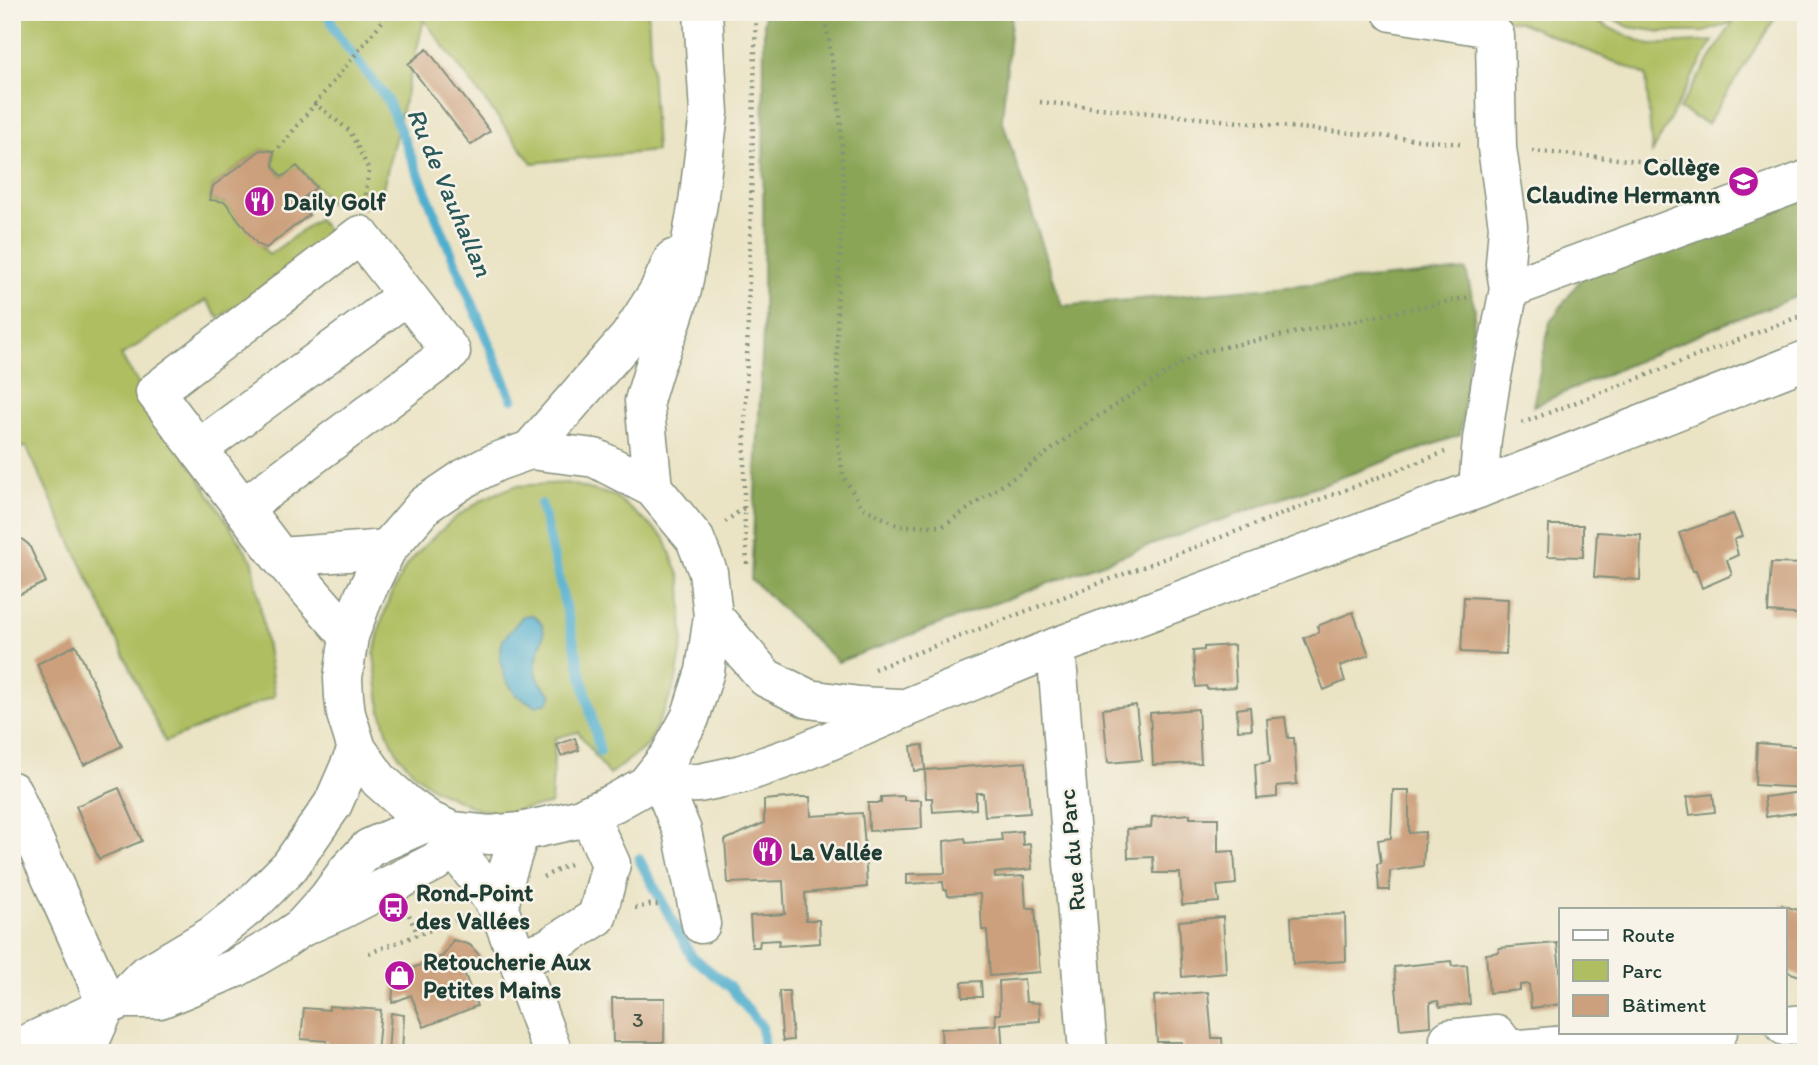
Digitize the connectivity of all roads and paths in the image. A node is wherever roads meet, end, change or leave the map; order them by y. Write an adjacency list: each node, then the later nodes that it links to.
1 (390, 12): 7 (path)
2 (703, 12): 12 (main road)
3 (755, 12): 26 (path)
4 (824, 12): 14 (path)
5 (1392, 12): 9 (main road)
6 (1040, 102): 9 (path)
7 (314, 103): 8 (path); 13 (path)
8 (279, 148)
9 (1497, 148): 10 (path); 14 (main road)
10 (1738, 170)
11 (1806, 180): 14 (main road)
12 (698, 203): 20 (main road); 21 (main road)
13 (360, 235): 15 (main road); 19 (main road)
14 (1509, 289): 18 (main road)
15 (407, 295): 19 (main road); 23 (main road)
16 (1806, 314): 18 (path)
17 (1806, 360): 22 (main road)
18 (1482, 439): 22 (main road); 30 (path)
19 (198, 449): 23 (main road)
20 (530, 450): 21 (main road); 24 (main road)
21 (653, 488): 27 (main road)
22 (1478, 489): 29 (main road)
23 (243, 508): 25 (main road)
24 (387, 549): 25 (main road); 28 (main road)
25 (280, 557): 28 (main road)
26 (747, 576)
27 (713, 616): 31 (main road); 33 (main road)
28 (349, 636): 32 (main road)
29 (1056, 647): 31 (main road); 49 (main road, Rue du Parc)
30 (871, 670)
31 (905, 708): 33 (main road)
32 (357, 749): 36 (main road); 41 (main road)
33 (655, 785): 35 (main road); 39 (main road)
34 (12, 792): 41 (main road)
35 (588, 814): 37 (main road); 40 (main road)
36 (441, 826): 37 (main road); 38 (main road); 41 (main road)
37 (520, 832): 38 (main road)
38 (499, 909): 40 (main road)
39 (701, 924)
40 (518, 958): 48 (main road)
41 (114, 1003): 45 (main road); 47 (main road)
42 (1806, 1024): 43 (main road)
43 (1786, 1026)
44 (1696, 1034): 46 (main road)
45 (12, 1051)
46 (1507, 1051): 50 (main road)
47 (85, 1053)
48 (553, 1053)
49 (1088, 1053)
50 (1450, 1053)

